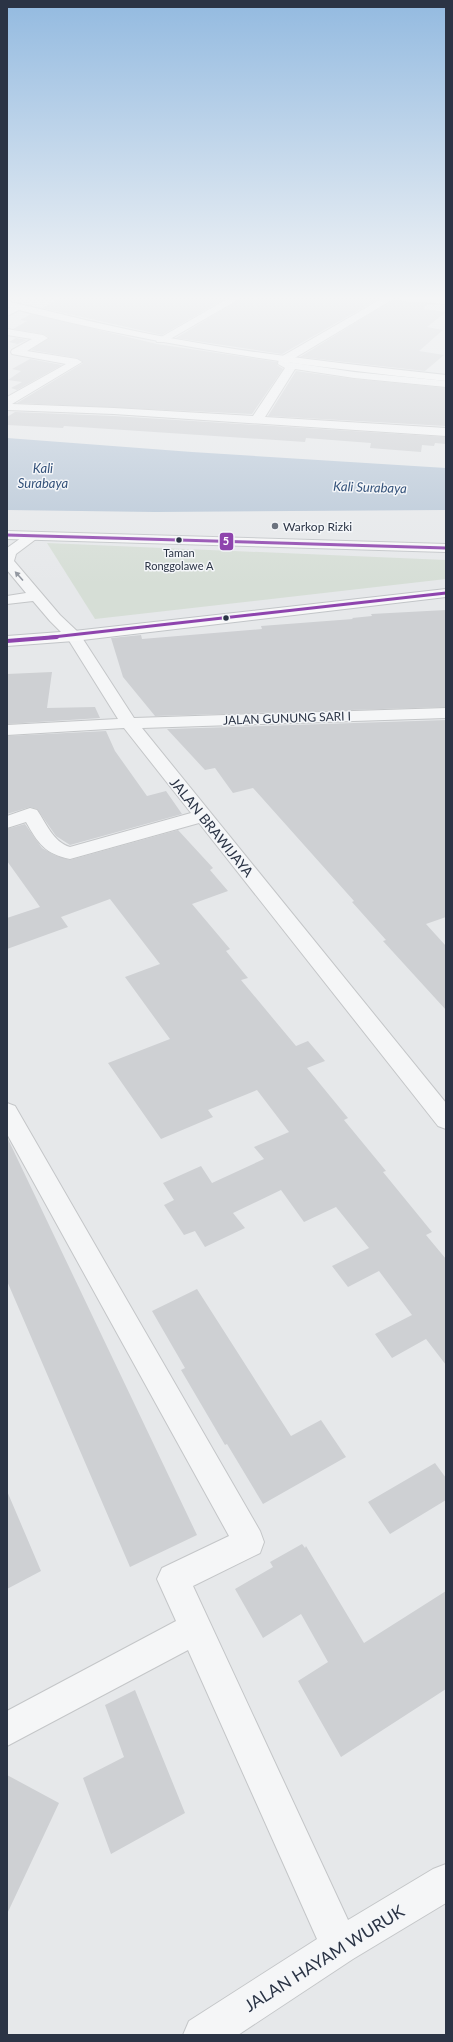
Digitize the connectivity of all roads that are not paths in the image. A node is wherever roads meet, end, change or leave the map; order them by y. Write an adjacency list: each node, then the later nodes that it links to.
1 (22, 393): 3 (street)
2 (271, 393): 5 (street)
3 (7, 402)
4 (7, 407): 5 (street)
5 (257, 420): 6 (street)
6 (446, 432)
7 (7, 536): 8 (main road)
8 (33, 536): 9 (main road); 11 (street, JALAN BRAWIJAYA, one-way to 8)
9 (446, 548)
10 (446, 593): 13 (main road)
11 (37, 596): 12 (street); 13 (street, JALAN BRAWIJAYA)
12 (7, 600)
13 (74, 636): 14 (main road); 16 (street, JALAN BRAWIJAYA)
14 (7, 641)
15 (446, 713): 16 (street, JALAN GUNUNG SARI I)
16 (129, 723): 17 (street, JALAN GUNUNG SARI I); 18 (street, JALAN BRAWIJAYA)
17 (7, 730)
18 (203, 816): 19 (street); 21 (street, JALAN BRAWIJAYA)
19 (7, 822)
20 (7, 1112): 22 (street)
21 (446, 1120)
22 (196, 1628): 23 (street); 25 (street)
23 (7, 1729)
24 (446, 1882): 25 (street, JALAN HAYAM WURUK)
25 (340, 1946): 26 (street, JALAN HAYAM WURUK)
26 (203, 2035)

